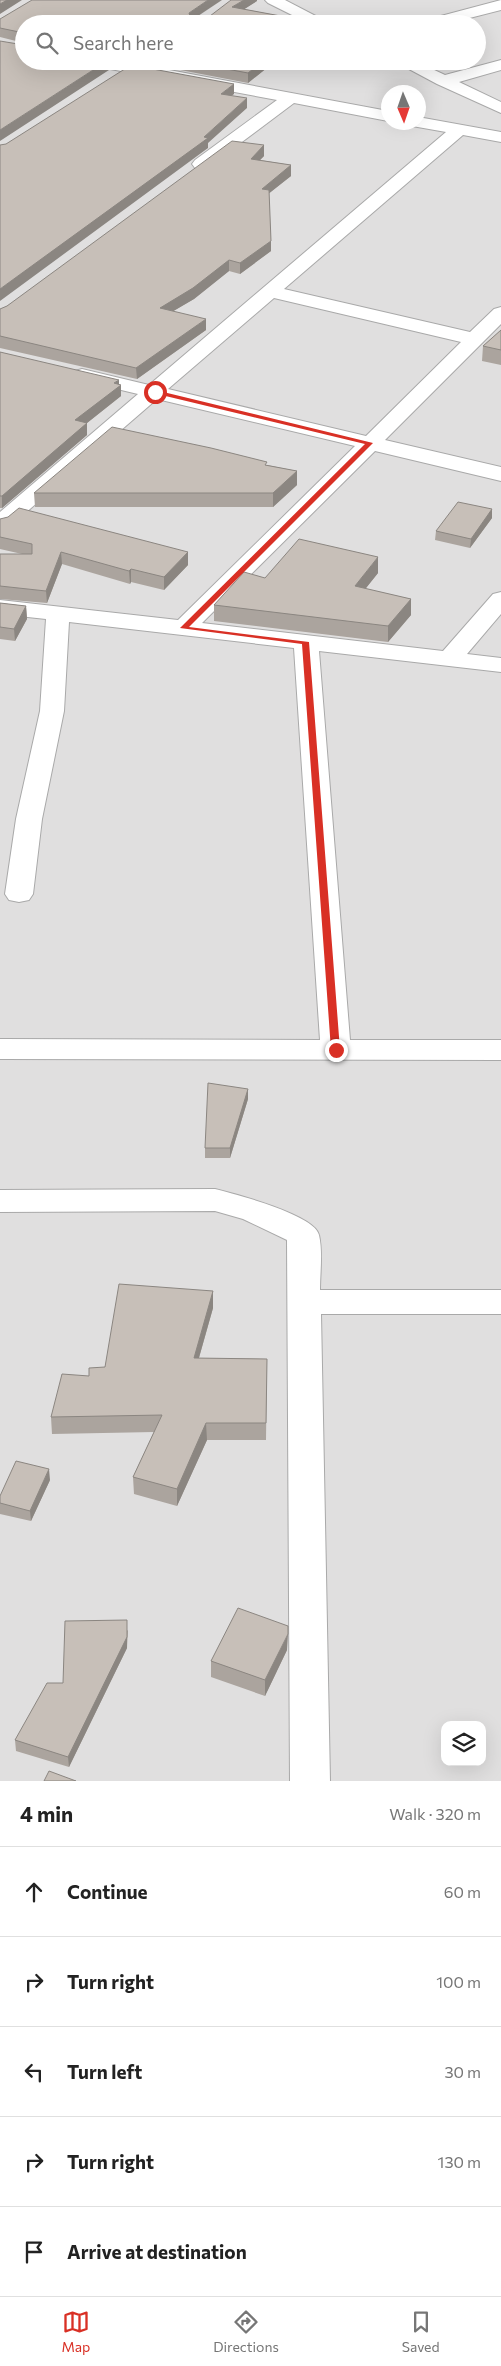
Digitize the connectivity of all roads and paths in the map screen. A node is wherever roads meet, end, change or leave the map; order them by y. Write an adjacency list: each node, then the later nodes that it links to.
1 (280, 1): 3 (street)
2 (501, 5): 4 (street)
3 (306, 15)
4 (462, 15)
5 (501, 65): 6 (street)
6 (486, 69)
7 (125, 70): 11 (street)
8 (162, 70): 13 (street)
9 (420, 70): 12 (street)
10 (483, 70): 12 (street)
11 (113, 78)
12 (443, 81): 14 (street)
13 (291, 98): 15 (street); 19 (street)
14 (501, 108)
15 (381, 115)
16 (426, 123): 17 (street)
17 (460, 129): 18 (street); 20 (street)
18 (501, 137)
19 (189, 173)
20 (271, 292): 22 (street); 24 (street)
21 (501, 313): 22 (street)
22 (474, 339): 25 (street)
23 (58, 369): 24 (street)
24 (155, 392): 25 (street); 27 (street)
25 (370, 443): 26 (street); 31 (street)
26 (501, 474)
27 (0, 523)
28 (501, 599): 33 (street)
29 (0, 606): 30 (street)
30 (58, 613): 31 (street); 35 (street)
31 (184, 628): 32 (street)
32 (306, 642): 33 (street); 37 (street)
33 (450, 659): 34 (street)
34 (501, 666)
35 (20, 894)
36 (0, 1049): 37 (street)
37 (336, 1050): 38 (street)
38 (501, 1050)
39 (0, 1201): 40 (street)
40 (304, 1302): 41 (street); 42 (street)
41 (501, 1302)
42 (310, 1781)

